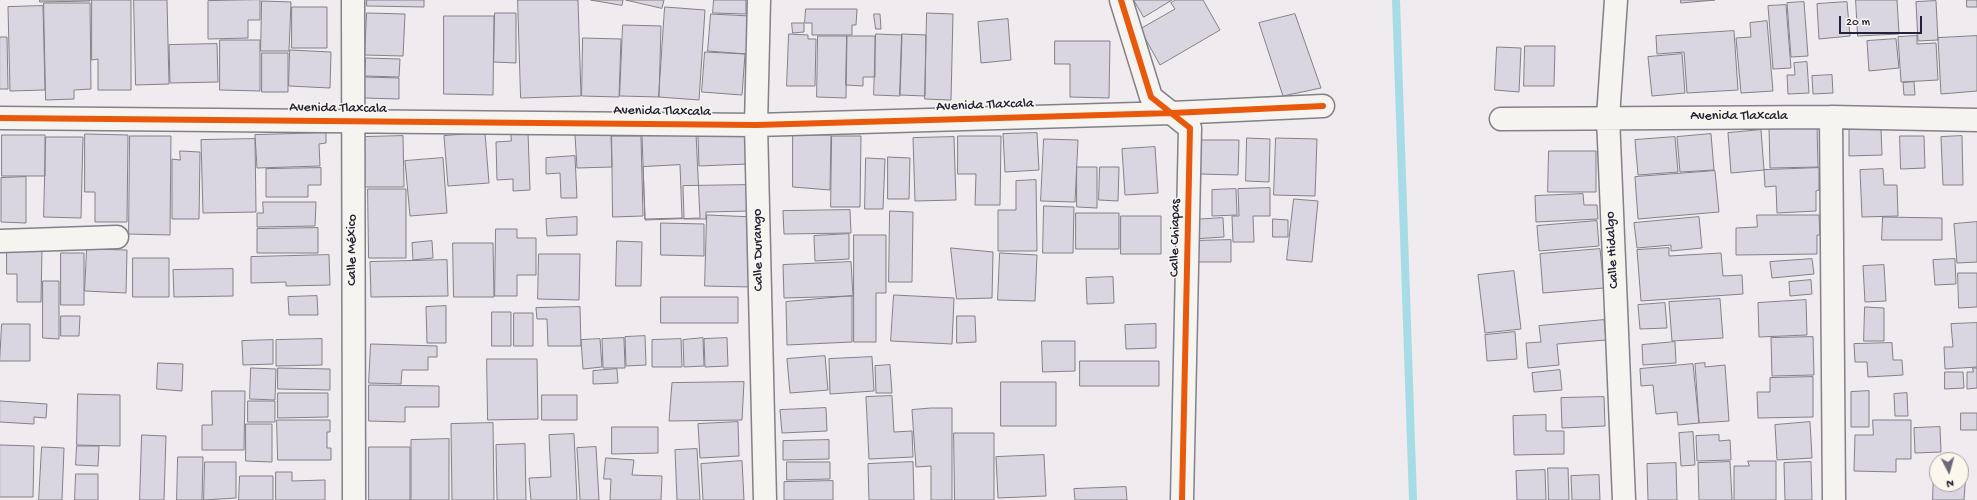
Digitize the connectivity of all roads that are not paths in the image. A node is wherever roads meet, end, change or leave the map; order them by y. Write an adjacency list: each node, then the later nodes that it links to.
1 (354, 0): 12 (street, Calle México)
2 (758, 0): 13 (street, Calle Durango)
3 (1121, 0): 6 (street, Calle Chiapas)
4 (1616, 0): 9 (street, Calle Hidalgo)
5 (1323, 106): 6 (street, Avenida Tlaxcala)
6 (1172, 113): 13 (street, Avenida Tlaxcala); 18 (street, Calle Chiapas)
7 (1831, 117): 9 (street, Avenida Tlaxcala); 11 (street, Avenida Tlaxcala); 20 (street)
8 (0, 118): 12 (street, Avenida Tlaxcala)
9 (1608, 118): 10 (street, Avenida Tlaxcala); 19 (street, Calle Hidalgo)
10 (1501, 119)
11 (1977, 120)
12 (353, 121): 13 (street, Avenida Tlaxcala); 16 (street, Calle México)
13 (756, 126): 17 (street, Calle Durango)
14 (117, 237): 15 (street)
15 (0, 241)
16 (354, 500)
17 (765, 500)
18 (1182, 500)
19 (1624, 500)
20 (1834, 500)

